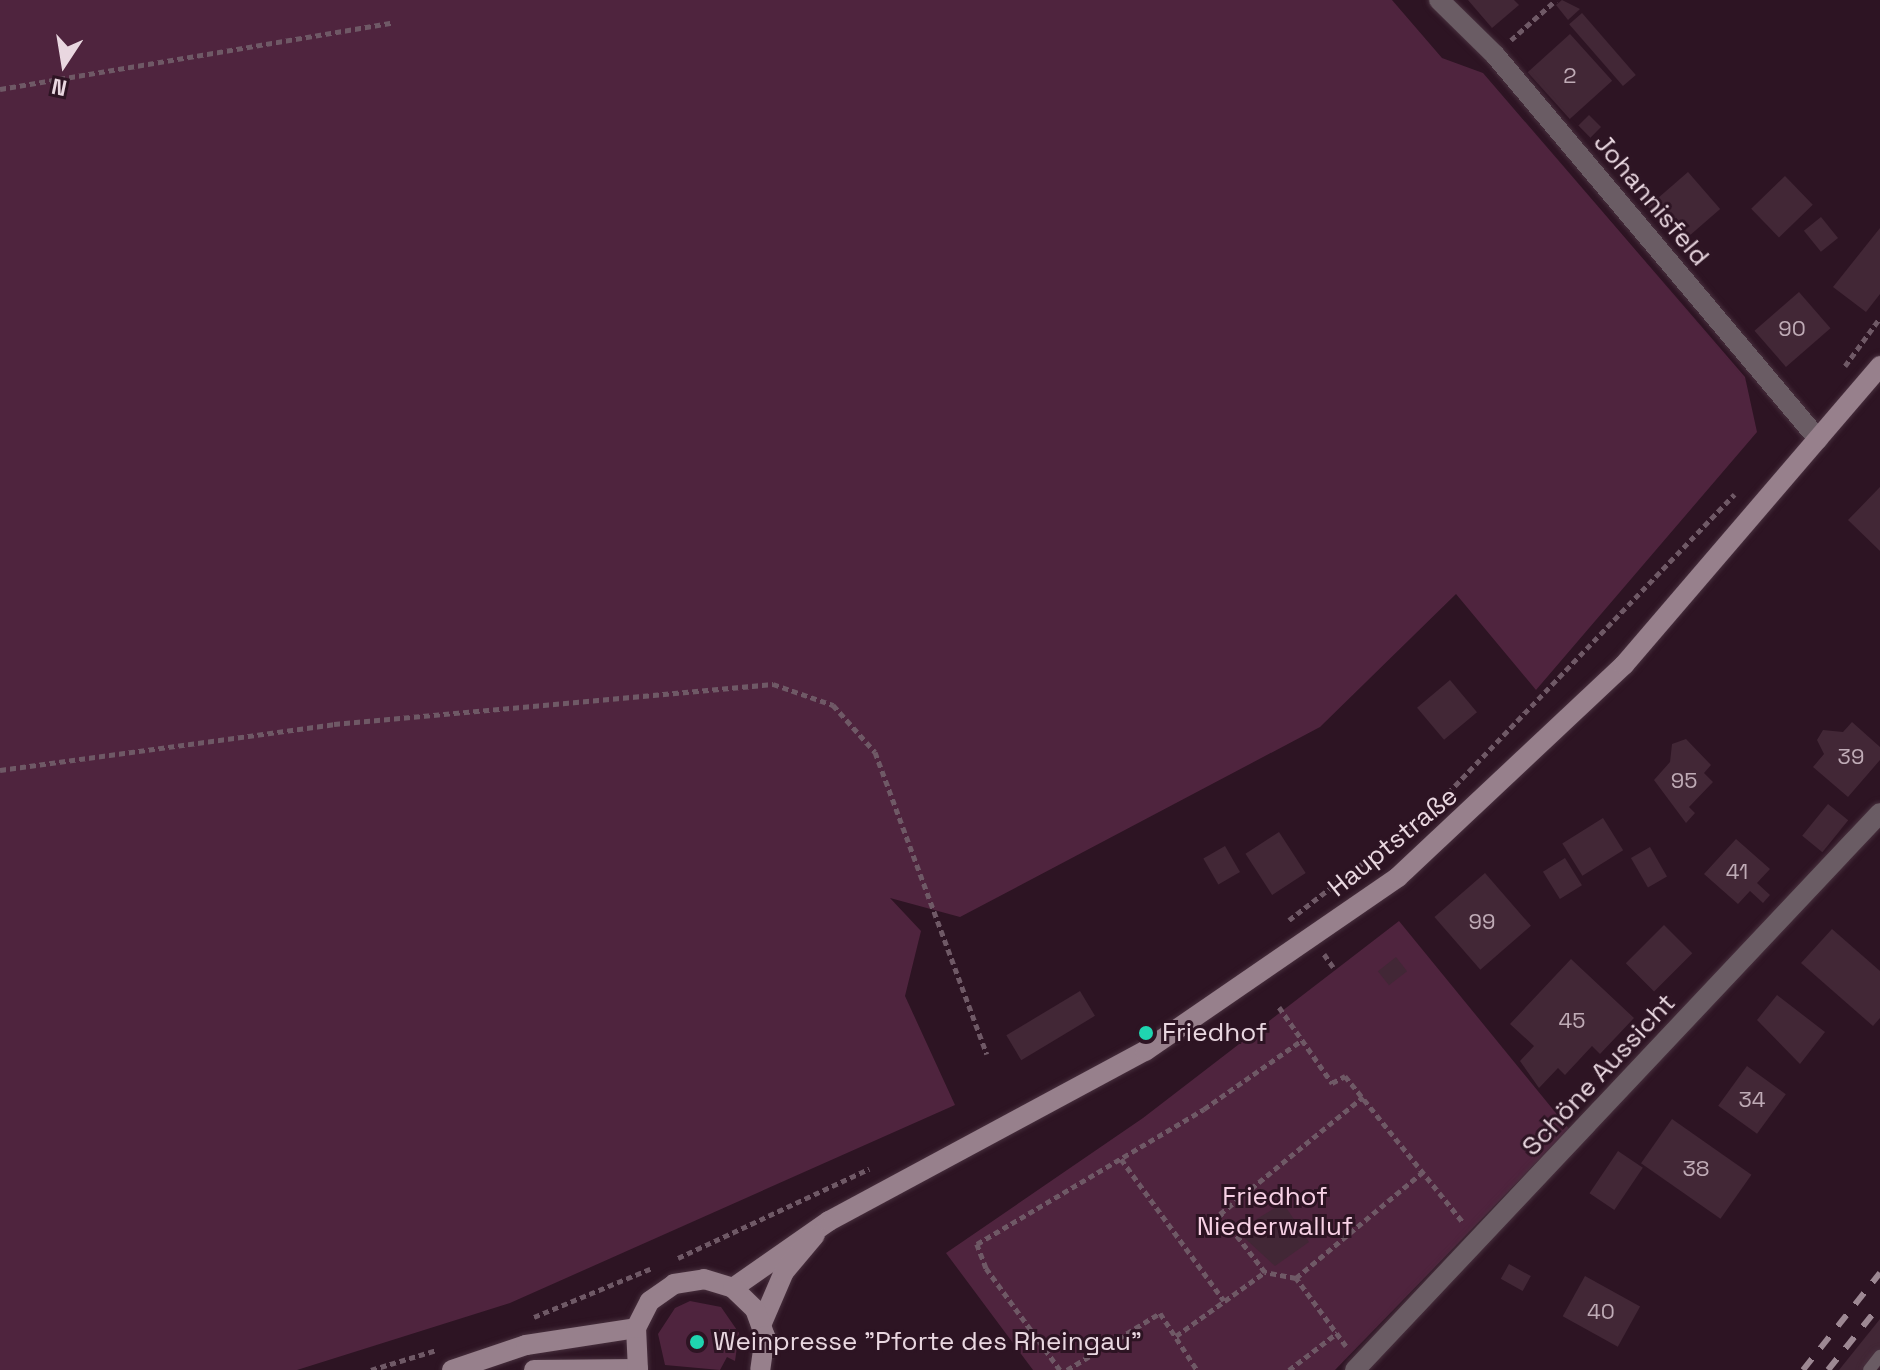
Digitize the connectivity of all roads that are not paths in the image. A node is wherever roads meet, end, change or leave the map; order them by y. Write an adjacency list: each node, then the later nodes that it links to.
1 (1439, 0): 3 (street, Johannisfeld)
2 (1880, 366): 3 (street, Hauptstraße)
3 (1818, 439): 5 (street, Hauptstraße)
4 (1880, 813): 10 (street, Schöne Aussicht)
5 (829, 1221): 6 (street, Hauptstraße); 7 (street, Hauptstraße)
6 (733, 1288): 7 (street); 8 (street)
7 (762, 1323): 14 (street)
8 (636, 1328): 11 (street); 13 (street)
9 (1880, 1356): 15 (lane)
10 (1357, 1367)
11 (452, 1370)
12 (534, 1370): 13 (street)
13 (638, 1370)
14 (760, 1370)
15 (1869, 1370)

